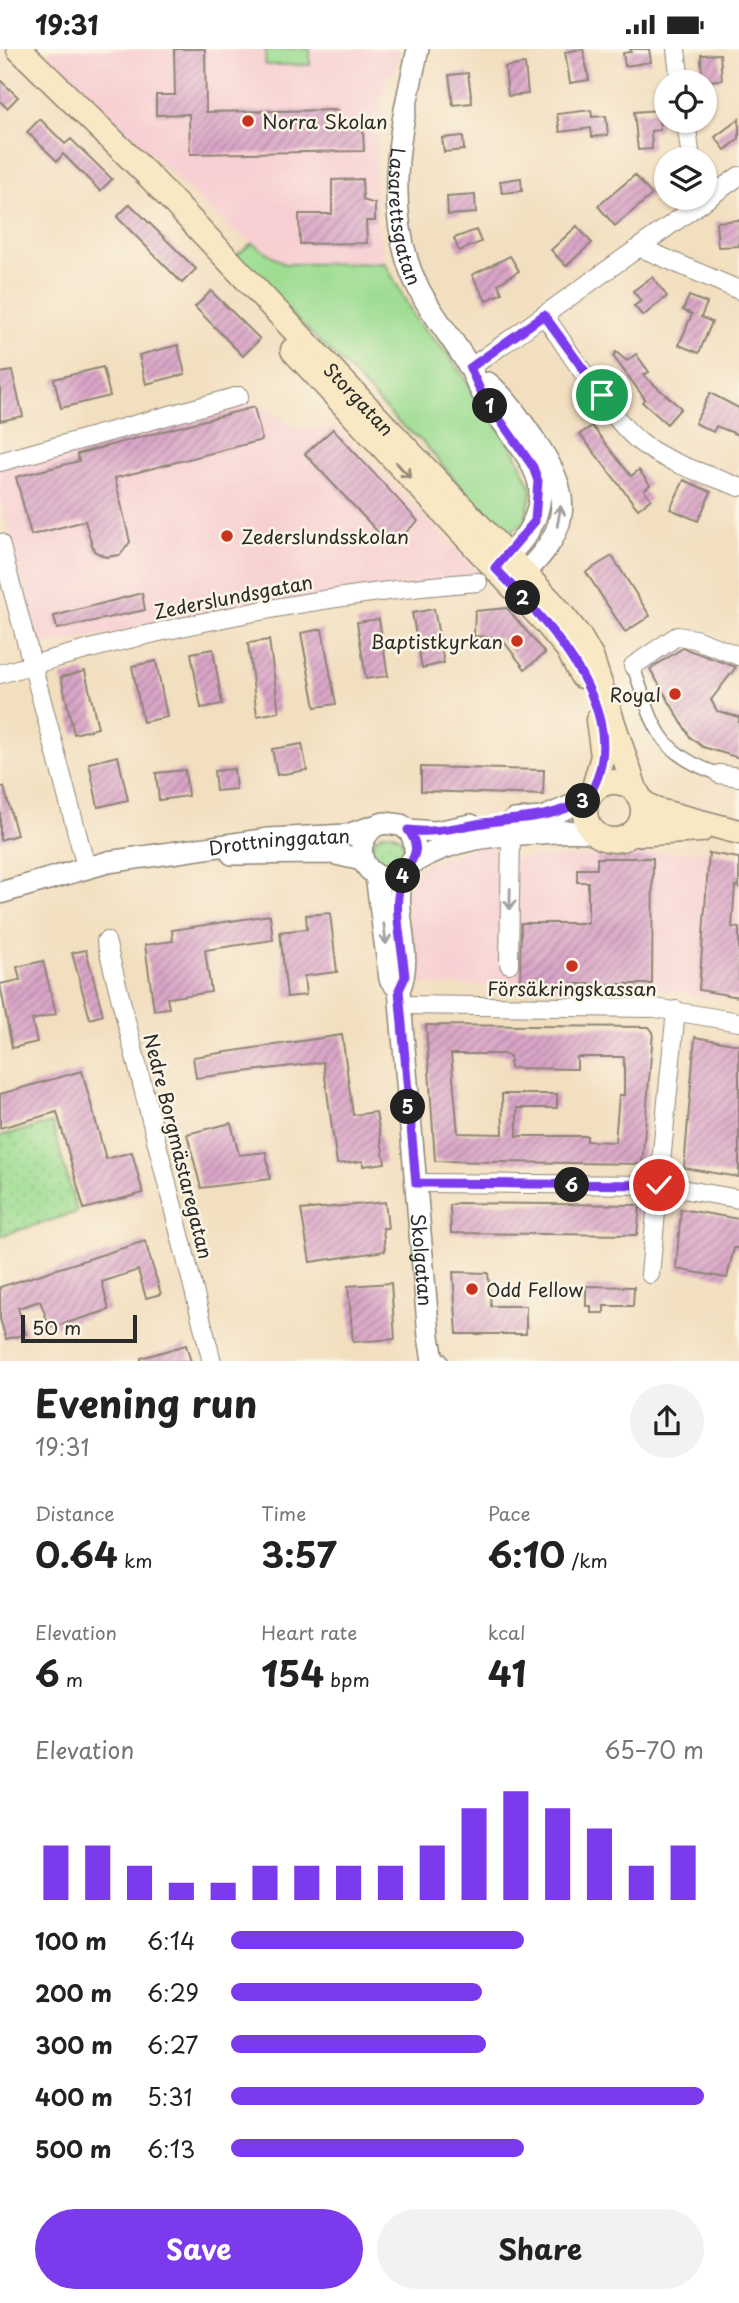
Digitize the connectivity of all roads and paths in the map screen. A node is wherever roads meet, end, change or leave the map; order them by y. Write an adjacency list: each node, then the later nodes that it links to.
1 (1, 49): 17 (main road, Storgatan, one-way to 17)
2 (19, 49): 17 (main road, Storgatan)
3 (418, 49): 12 (street, Lasarettsgatan)
4 (676, 49): 5 (street)
5 (679, 70)
6 (739, 176): 7 (street)
7 (717, 190)
8 (688, 210): 9 (street)
9 (639, 247): 10 (street); 11 (street)
10 (739, 290)
11 (544, 315): 12 (street); 15 (street)
12 (470, 368): 17 (street, Lasarettsgatan)
13 (239, 396): 14 (street)
14 (0, 462)
15 (739, 487)
16 (0, 543): 19 (street)
17 (504, 573): 19 (street, Zederslundsgatan); 24 (main road, Storgatan); 25 (main road, Storgatan)
18 (739, 656): 20 (street)
19 (33, 664): 21 (street, Zederslundsgatan); 33 (street)
20 (633, 666): 22 (street)
21 (0, 674)
22 (719, 774): 23 (street)
23 (739, 777)
24 (590, 795): 25 (main road); 27 (street); 30 (main road)
25 (639, 797): 28 (main road); 31 (main road)
26 (374, 826): 27 (street); 32 (street, Drottninggatan); 34 (street)
27 (408, 830): 35 (street)
28 (730, 830): 31 (main road)
29 (511, 834): 30 (street); 35 (street); 38 (street, one-way to 38)
30 (595, 834): 31 (main road)
31 (632, 834)
32 (185, 852): 33 (street, Drottninggatan); 34 (street, Drottninggatan)
33 (86, 867): 36 (street, Drottninggatan)
34 (369, 868): 35 (street); 39 (street, Skolgatan, one-way to 39)
35 (409, 868): 39 (street, Skolgatan)
36 (0, 893)
37 (106, 941): 46 (street, Nedre Borgmästaregatan)
38 (509, 964)
39 (400, 998): 40 (street); 42 (street, Skolgatan)
40 (676, 1010): 41 (street); 43 (street)
41 (736, 1021)
42 (416, 1183): 43 (street); 48 (street, Skolgatan)
43 (659, 1185): 44 (street); 45 (street)
44 (739, 1199)
45 (650, 1274)
46 (212, 1361)
47 (415, 1361): 48 (street)
48 (434, 1361)

